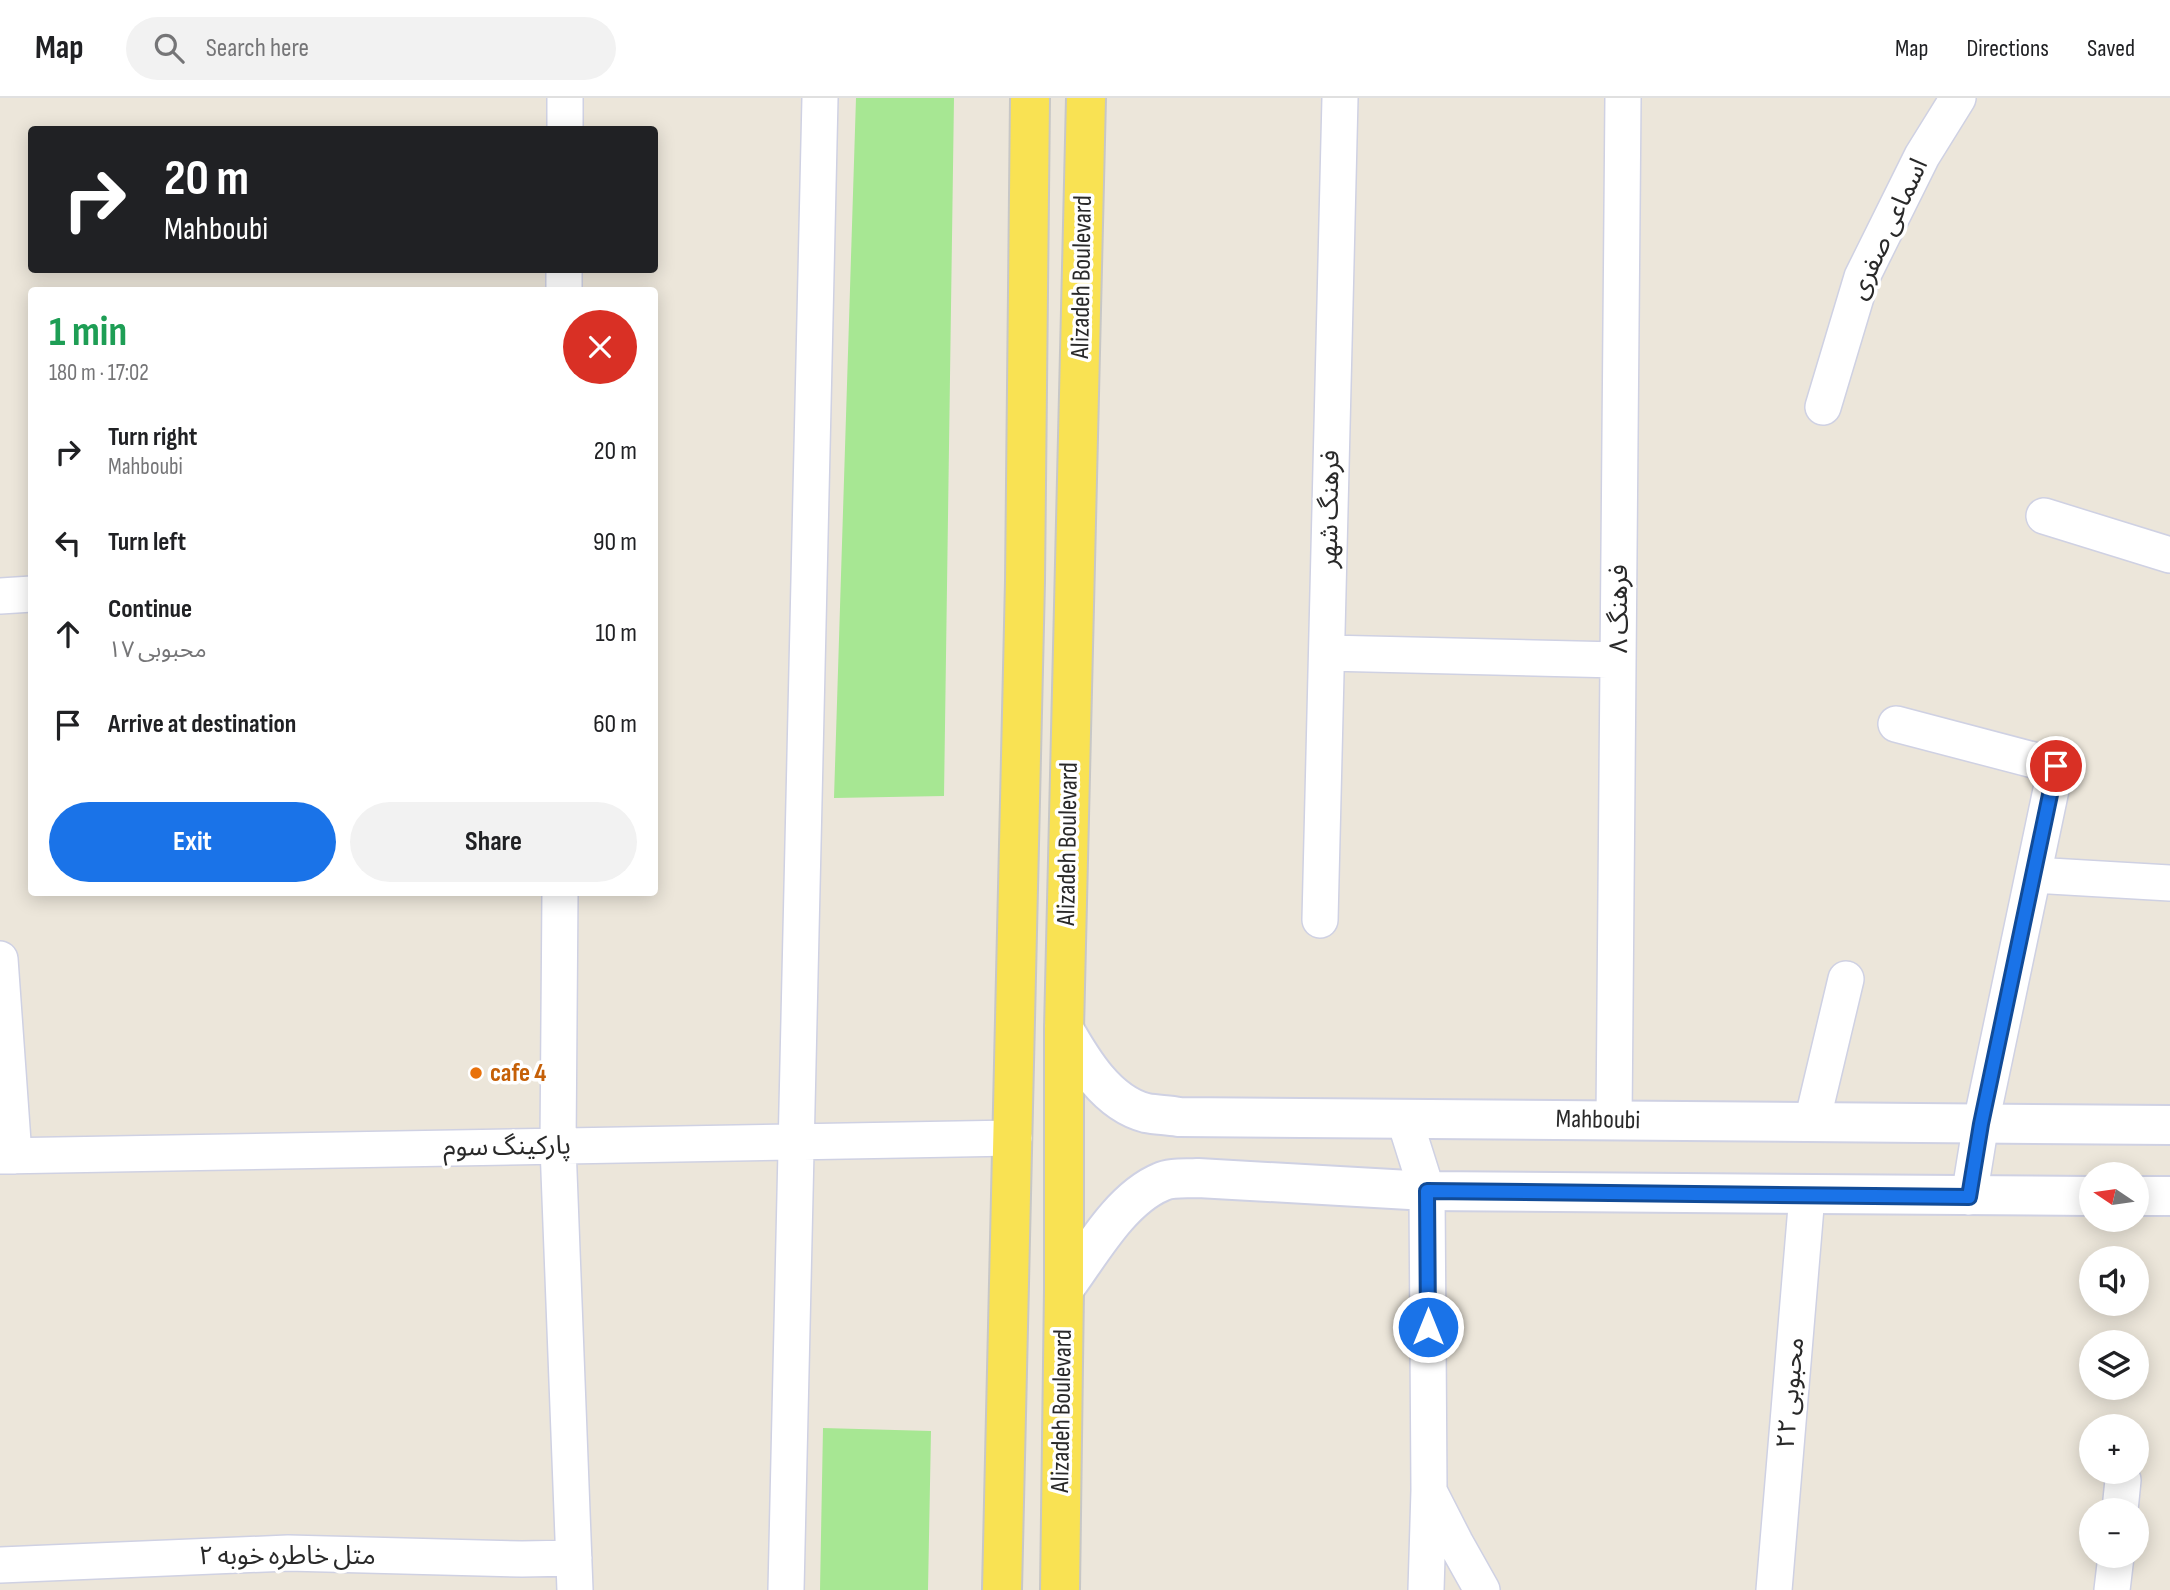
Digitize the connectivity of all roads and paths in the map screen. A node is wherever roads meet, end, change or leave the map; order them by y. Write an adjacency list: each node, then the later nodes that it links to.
1 (565, 98): 8 (street)
2 (820, 98): 30 (street)
3 (1030, 98): 29 (main road, Alizadeh Boulevard)
4 (1086, 98): 23 (main road, Alizadeh Boulevard)
5 (1340, 98): 14 (street, فرهنگ شهر)
6 (1623, 98): 15 (street, فرهنگ ۸)
7 (1958, 98): 9 (street, اسماعی صفری)
8 (565, 126)
9 (1823, 407)
10 (2044, 516): 11 (street)
11 (2170, 555)
12 (28, 594): 13 (street)
13 (0, 596)
14 (1327, 653): 15 (street); 20 (street, فرهنگ شهر)
15 (1618, 660): 25 (street, فرهنگ ۸)
16 (1896, 724): 17 (street)
17 (2033, 875): 18 (street); 27 (street)
18 (2170, 883)
19 (559, 896): 31 (street)
20 (1320, 920)
21 (0, 960): 32 (street)
22 (1846, 979): 26 (street)
23 (1064, 1030): 24 (street, Mahboubi); 39 (main road, Alizadeh Boulevard)
24 (1404, 1118): 25 (street, Mahboubi); 33 (street)
25 (1614, 1120): 26 (street, Mahboubi)
26 (1812, 1122): 27 (street, Mahboubi)
27 (1981, 1124): 28 (street, Mahboubi); 38 (street)
28 (2170, 1125)
29 (1014, 1138): 30 (street, پارکینگ سوم); 45 (main road, Alizadeh Boulevard)
30 (796, 1142): 31 (street, پارکینگ سوم); 44 (street)
31 (558, 1146): 32 (street, پارکینگ سوم); 43 (street)
32 (7, 1156)
33 (1427, 1191): 34 (street); 39 (street); 40 (street)
34 (1807, 1195): 38 (street); 49 (street, محبوبی ۲۲)
35 (2079, 1196): 38 (street)
36 (2149, 1196): 37 (street)
37 (2170, 1196)
38 (1969, 1197)
39 (1064, 1289): 46 (main road, Alizadeh Boulevard)
40 (1429, 1490): 47 (street); 48 (street)
41 (0, 1565): 43 (street, متل خاطره خوبه ۲)
42 (2115, 1568): 50 (street)
43 (575, 1574)
44 (786, 1590)
45 (1002, 1590)
46 (1059, 1590)
47 (1426, 1590)
48 (1482, 1590)
49 (1774, 1590)
50 (2112, 1590)

